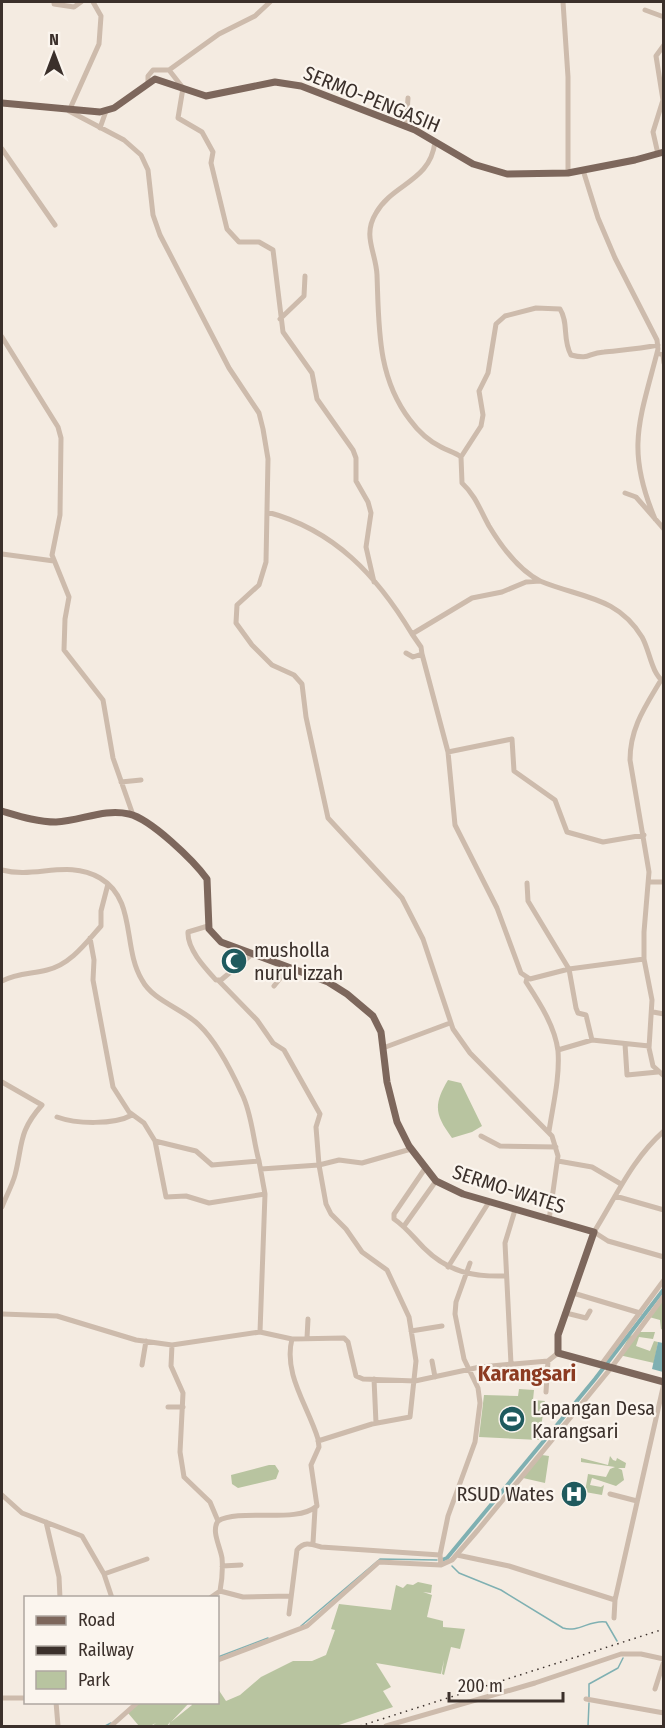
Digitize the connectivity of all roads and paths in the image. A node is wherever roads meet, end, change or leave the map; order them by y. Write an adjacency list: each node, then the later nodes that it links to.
1 (54, 2): 2 (street)
2 (81, 2)
3 (93, 2): 14 (street)
4 (270, 2): 9 (street)
5 (563, 2): 22 (street)
6 (645, 10): 7 (street)
7 (663, 17)
8 (663, 45): 20 (street)
9 (170, 70): 10 (street); 11 (street)
10 (148, 82): 11 (main road, SERMO-PENGASIH); 15 (main road)
11 (183, 88): 16 (main road, SERMO-PENGASIH); 25 (street)
12 (408, 98): 16 (street)
13 (2, 103): 14 (main road)
14 (69, 111): 15 (main road); 17 (street)
15 (106, 111): 17 (street)
16 (406, 127): 18 (main road, SERMO-PENGASIH)
17 (100, 128): 32 (street)
18 (435, 142): 22 (main road, SERMO-PENGASIH); 30 (street)
19 (2, 149): 23 (street)
20 (661, 153): 21 (main road, SERMO-PENGASIH)
21 (583, 170): 22 (main road, SERMO-PENGASIH); 27 (street)
22 (568, 173)
23 (55, 225)
24 (305, 276): 25 (street)
25 (280, 319): 38 (street)
26 (2, 337): 36 (street)
27 (658, 345): 28 (street); 30 (street)
28 (661, 354): 29 (street); 33 (street)
29 (663, 363)
30 (461, 457): 37 (street)
31 (625, 493): 33 (street)
32 (267, 512): 38 (street); 66 (street)
33 (655, 519): 34 (street)
34 (663, 529)
35 (2, 554): 36 (street)
36 (54, 561): 45 (street)
37 (540, 581): 39 (street); 42 (street)
38 (374, 582): 39 (street)
39 (412, 634): 41 (street)
40 (406, 653): 41 (street)
41 (422, 654): 43 (street)
42 (662, 681): 48 (street)
43 (448, 752): 48 (street); 60 (street)
44 (141, 780): 45 (street)
45 (121, 782): 47 (street)
46 (2, 811): 47 (main road)
47 (133, 815): 54 (main road)
48 (644, 835): 50 (street)
49 (2, 870): 53 (street)
50 (649, 882): 51 (street); 57 (street)
51 (663, 882)
52 (527, 883): 59 (street)
53 (108, 884): 55 (street); 82 (street)
54 (208, 926): 56 (main road, SERMO-WATES); 62 (street)
55 (90, 938): 61 (street); 74 (street)
56 (251, 955): 58 (main road, SERMO-WATES); 62 (street)
57 (644, 959): 59 (street); 64 (street)
58 (289, 967): 63 (street); 70 (main road, SERMO-WATES)
59 (569, 969): 60 (street); 67 (street)
60 (527, 978): 71 (street)
61 (2, 981)
62 (219, 981): 84 (street)
63 (274, 986)
64 (653, 1012): 65 (street); 69 (street)
65 (663, 1014)
66 (450, 1023): 70 (street); 76 (street)
67 (592, 1040): 68 (street); 71 (street)
68 (625, 1044): 69 (street); 72 (street)
69 (649, 1046): 72 (street)
70 (383, 1048): 81 (main road, SERMO-WATES)
71 (558, 1050): 76 (street)
72 (661, 1074)
73 (2, 1082): 92 (street)
74 (132, 1115): 75 (street); 79 (street)
75 (57, 1117)
76 (549, 1131): 80 (street)
77 (663, 1131): 88 (street)
78 (481, 1136): 80 (street)
79 (155, 1141): 82 (street); 89 (street)
80 (556, 1147): 83 (street)
81 (411, 1149): 84 (street); 86 (main road, SERMO-WATES)
82 (259, 1161): 85 (street)
83 (558, 1161): 88 (street); 95 (street)
84 (319, 1165): 85 (street); 113 (street)
85 (261, 1169): 89 (street)
86 (424, 1170): 87 (main road, SERMO-WATES); 96 (street)
87 (435, 1181): 91 (main road, SERMO-WATES); 96 (street)
88 (621, 1184): 90 (street)
89 (266, 1194): 114 (street)
90 (615, 1196): 94 (street); 97 (street)
91 (489, 1202): 93 (main road, SERMO-WATES); 100 (street)
92 (2, 1207)
93 (515, 1210): 95 (main road, SERMO-WATES); 102 (street)
94 (663, 1210)
95 (549, 1220): 97 (main road, SERMO-WATES)
96 (404, 1226): 100 (street)
97 (594, 1232): 98 (street); 104 (main road)
98 (663, 1257)
99 (470, 1263): 101 (street)
100 (448, 1267): 101 (street)
101 (467, 1275): 102 (street); 125 (street)
102 (505, 1276): 122 (street)
103 (663, 1283): 108 (street)
104 (573, 1293): 107 (main road); 108 (street)
105 (663, 1296): 111 (street)
106 (590, 1311): 107 (street)
107 (566, 1313): 119 (main road)
108 (640, 1313): 111 (street)
109 (2, 1314): 117 (street)
110 (308, 1319): 116 (street)
111 (639, 1323): 124 (street); 124 (street)
112 (442, 1326): 113 (street)
113 (411, 1331): 128 (street)
114 (260, 1332): 115 (street); 118 (street)
115 (292, 1338): 116 (street); 134 (street)
116 (307, 1338): 127 (street)
117 (146, 1341): 118 (street); 123 (street)
118 (172, 1345): 132 (street)
119 (558, 1353): 121 (street); 124 (main road)
120 (432, 1361): 126 (street)
121 (548, 1361): 122 (street); 130 (street)
122 (511, 1364): 125 (street)
123 (141, 1365)
124 (605, 1366): 129 (main road); 143 (street)
125 (469, 1369): 126 (street); 142 (street)
126 (435, 1377): 128 (street)
127 (374, 1379): 128 (street); 133 (street)
128 (415, 1381): 133 (street)
129 (663, 1382): 137 (street)
130 (546, 1392)
131 (168, 1407): 132 (street)
132 (183, 1407): 139 (street)
133 (376, 1423): 134 (street)
134 (318, 1441): 138 (street)
135 (610, 1494): 137 (street)
136 (2, 1495): 140 (street)
137 (637, 1501): 154 (street)
138 (315, 1509): 139 (street); 141 (street)
139 (218, 1521): 147 (street)
140 (46, 1522): 148 (street); 150 (street)
141 (313, 1544): 142 (street); 153 (street)
142 (440, 1555): 146 (street)
143 (457, 1555): 146 (street); 154 (street)
144 (147, 1559): 148 (street)
145 (241, 1565): 147 (street)
146 (441, 1565): 157 (street)
147 (222, 1566): 149 (street)
148 (104, 1574): 151 (street)
149 (220, 1591): 152 (street); 153 (street)
150 (60, 1596)
151 (111, 1596)
152 (213, 1596)
153 (291, 1596): 155 (street)
154 (615, 1600): 156 (street)
155 (289, 1614)
156 (614, 1618)
157 (219, 1660)
158 (663, 1660): 159 (street); 169 (street)
159 (661, 1681): 160 (street)
160 (655, 1689)
161 (2, 1698): 162 (street)
162 (24, 1698)
163 (586, 1699): 166 (street)
164 (56, 1704): 167 (street)
165 (136, 1704): 168 (street)
166 (663, 1713)
167 (58, 1726)
168 (111, 1726)
169 (386, 1726)

